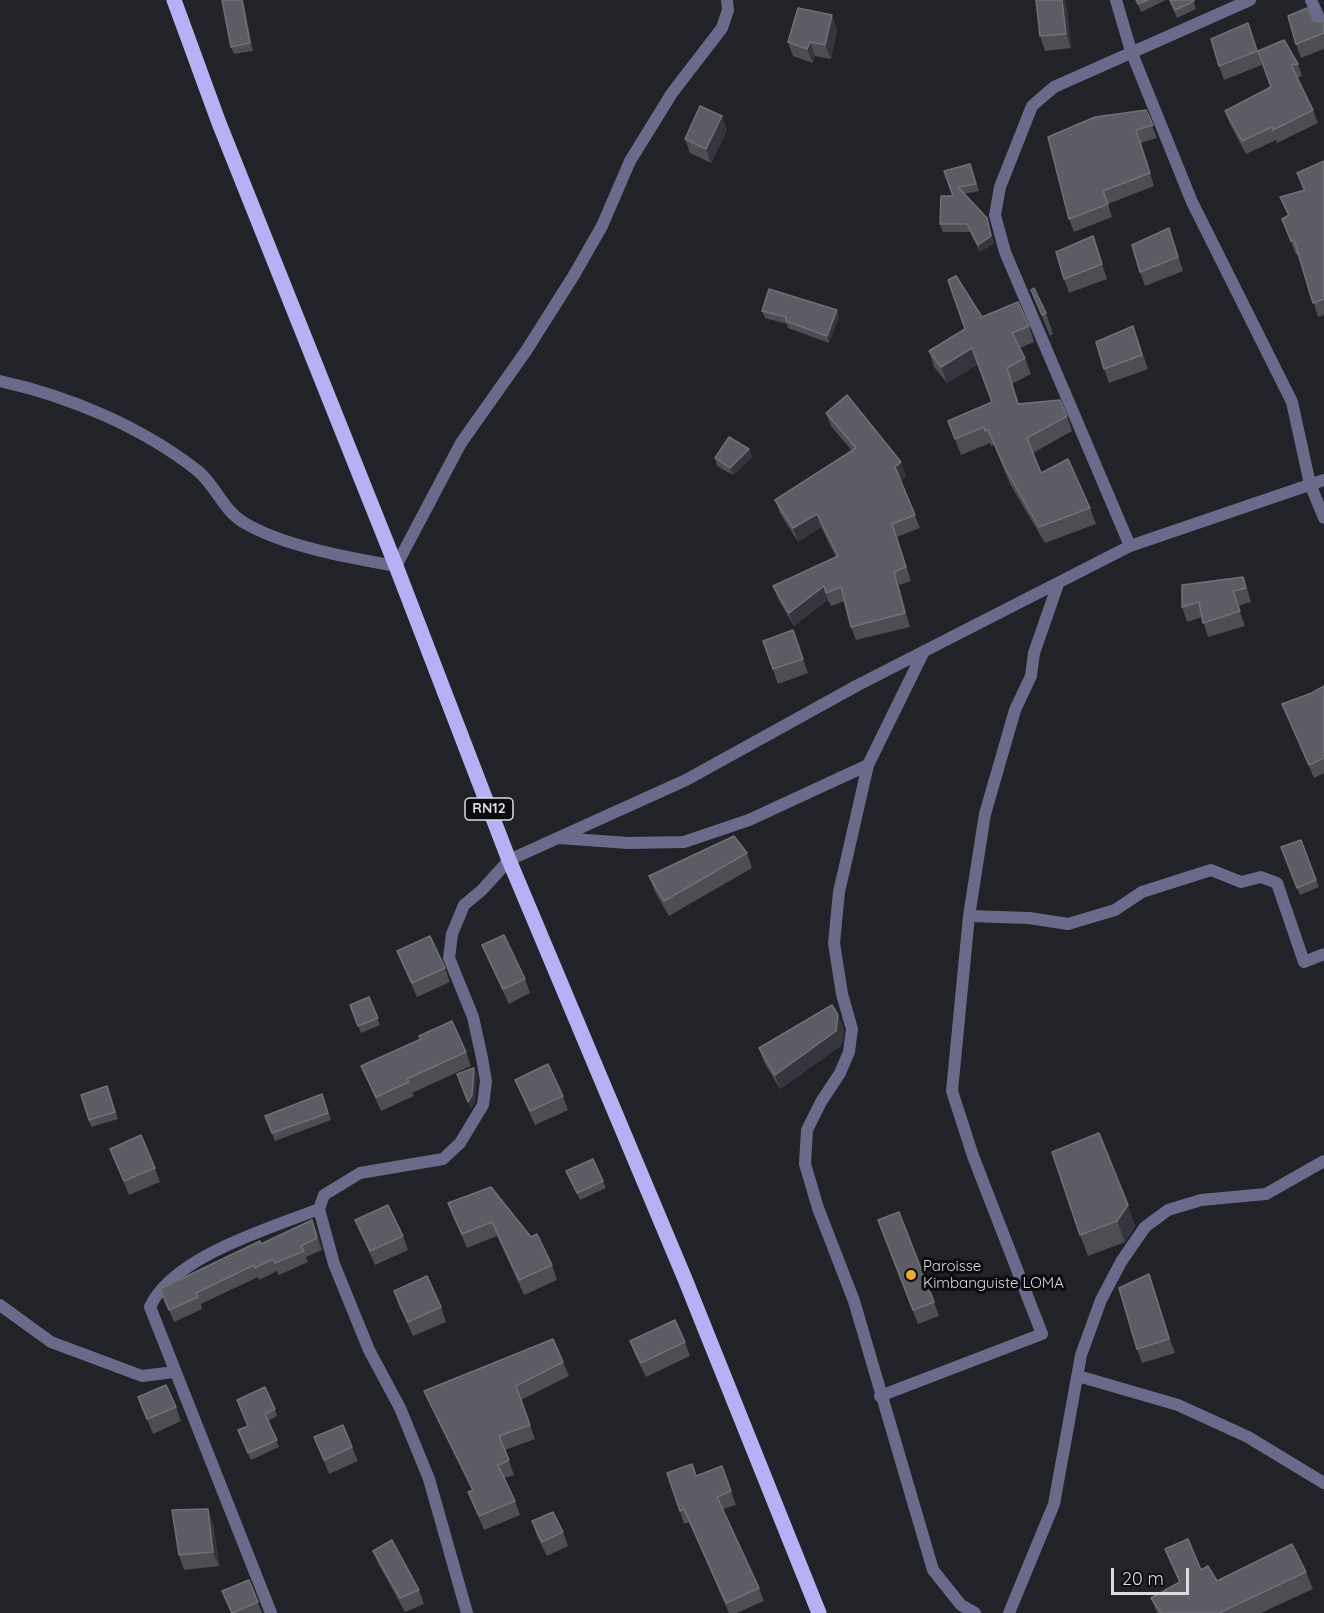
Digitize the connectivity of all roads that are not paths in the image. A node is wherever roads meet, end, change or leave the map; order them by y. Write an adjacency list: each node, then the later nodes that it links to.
1 (174, 0): 13 (main road, RN12)
2 (727, 0): 13 (street)
3 (1116, 0): 7 (street)
4 (1250, 0): 7 (street)
5 (1311, 0): 6 (street)
6 (1324, 29)
7 (1131, 51): 10 (street); 12 (street)
8 (0, 381): 13 (street)
9 (1324, 480): 10 (street)
10 (1311, 484): 11 (street); 12 (street)
11 (1324, 518)
12 (1130, 546): 14 (street)
13 (396, 566): 18 (main road, RN12)
14 (1058, 584): 15 (street); 19 (street)
15 (923, 653): 16 (street); 17 (street)
16 (868, 765): 17 (street); 26 (street)
17 (558, 838): 18 (street)
18 (509, 860): 22 (street); 30 (main road, RN12)
19 (969, 916): 20 (street); 26 (street)
20 (1324, 954)
21 (1324, 1161): 25 (street)
22 (319, 1209): 24 (street); 29 (street)
23 (0, 1305): 24 (street)
24 (174, 1372): 28 (street)
25 (1078, 1376): 27 (street); 32 (street)
26 (880, 1395): 31 (street)
27 (1324, 1483)
28 (270, 1613)
29 (468, 1613)
30 (819, 1613)
31 (975, 1613)
32 (1009, 1613)

